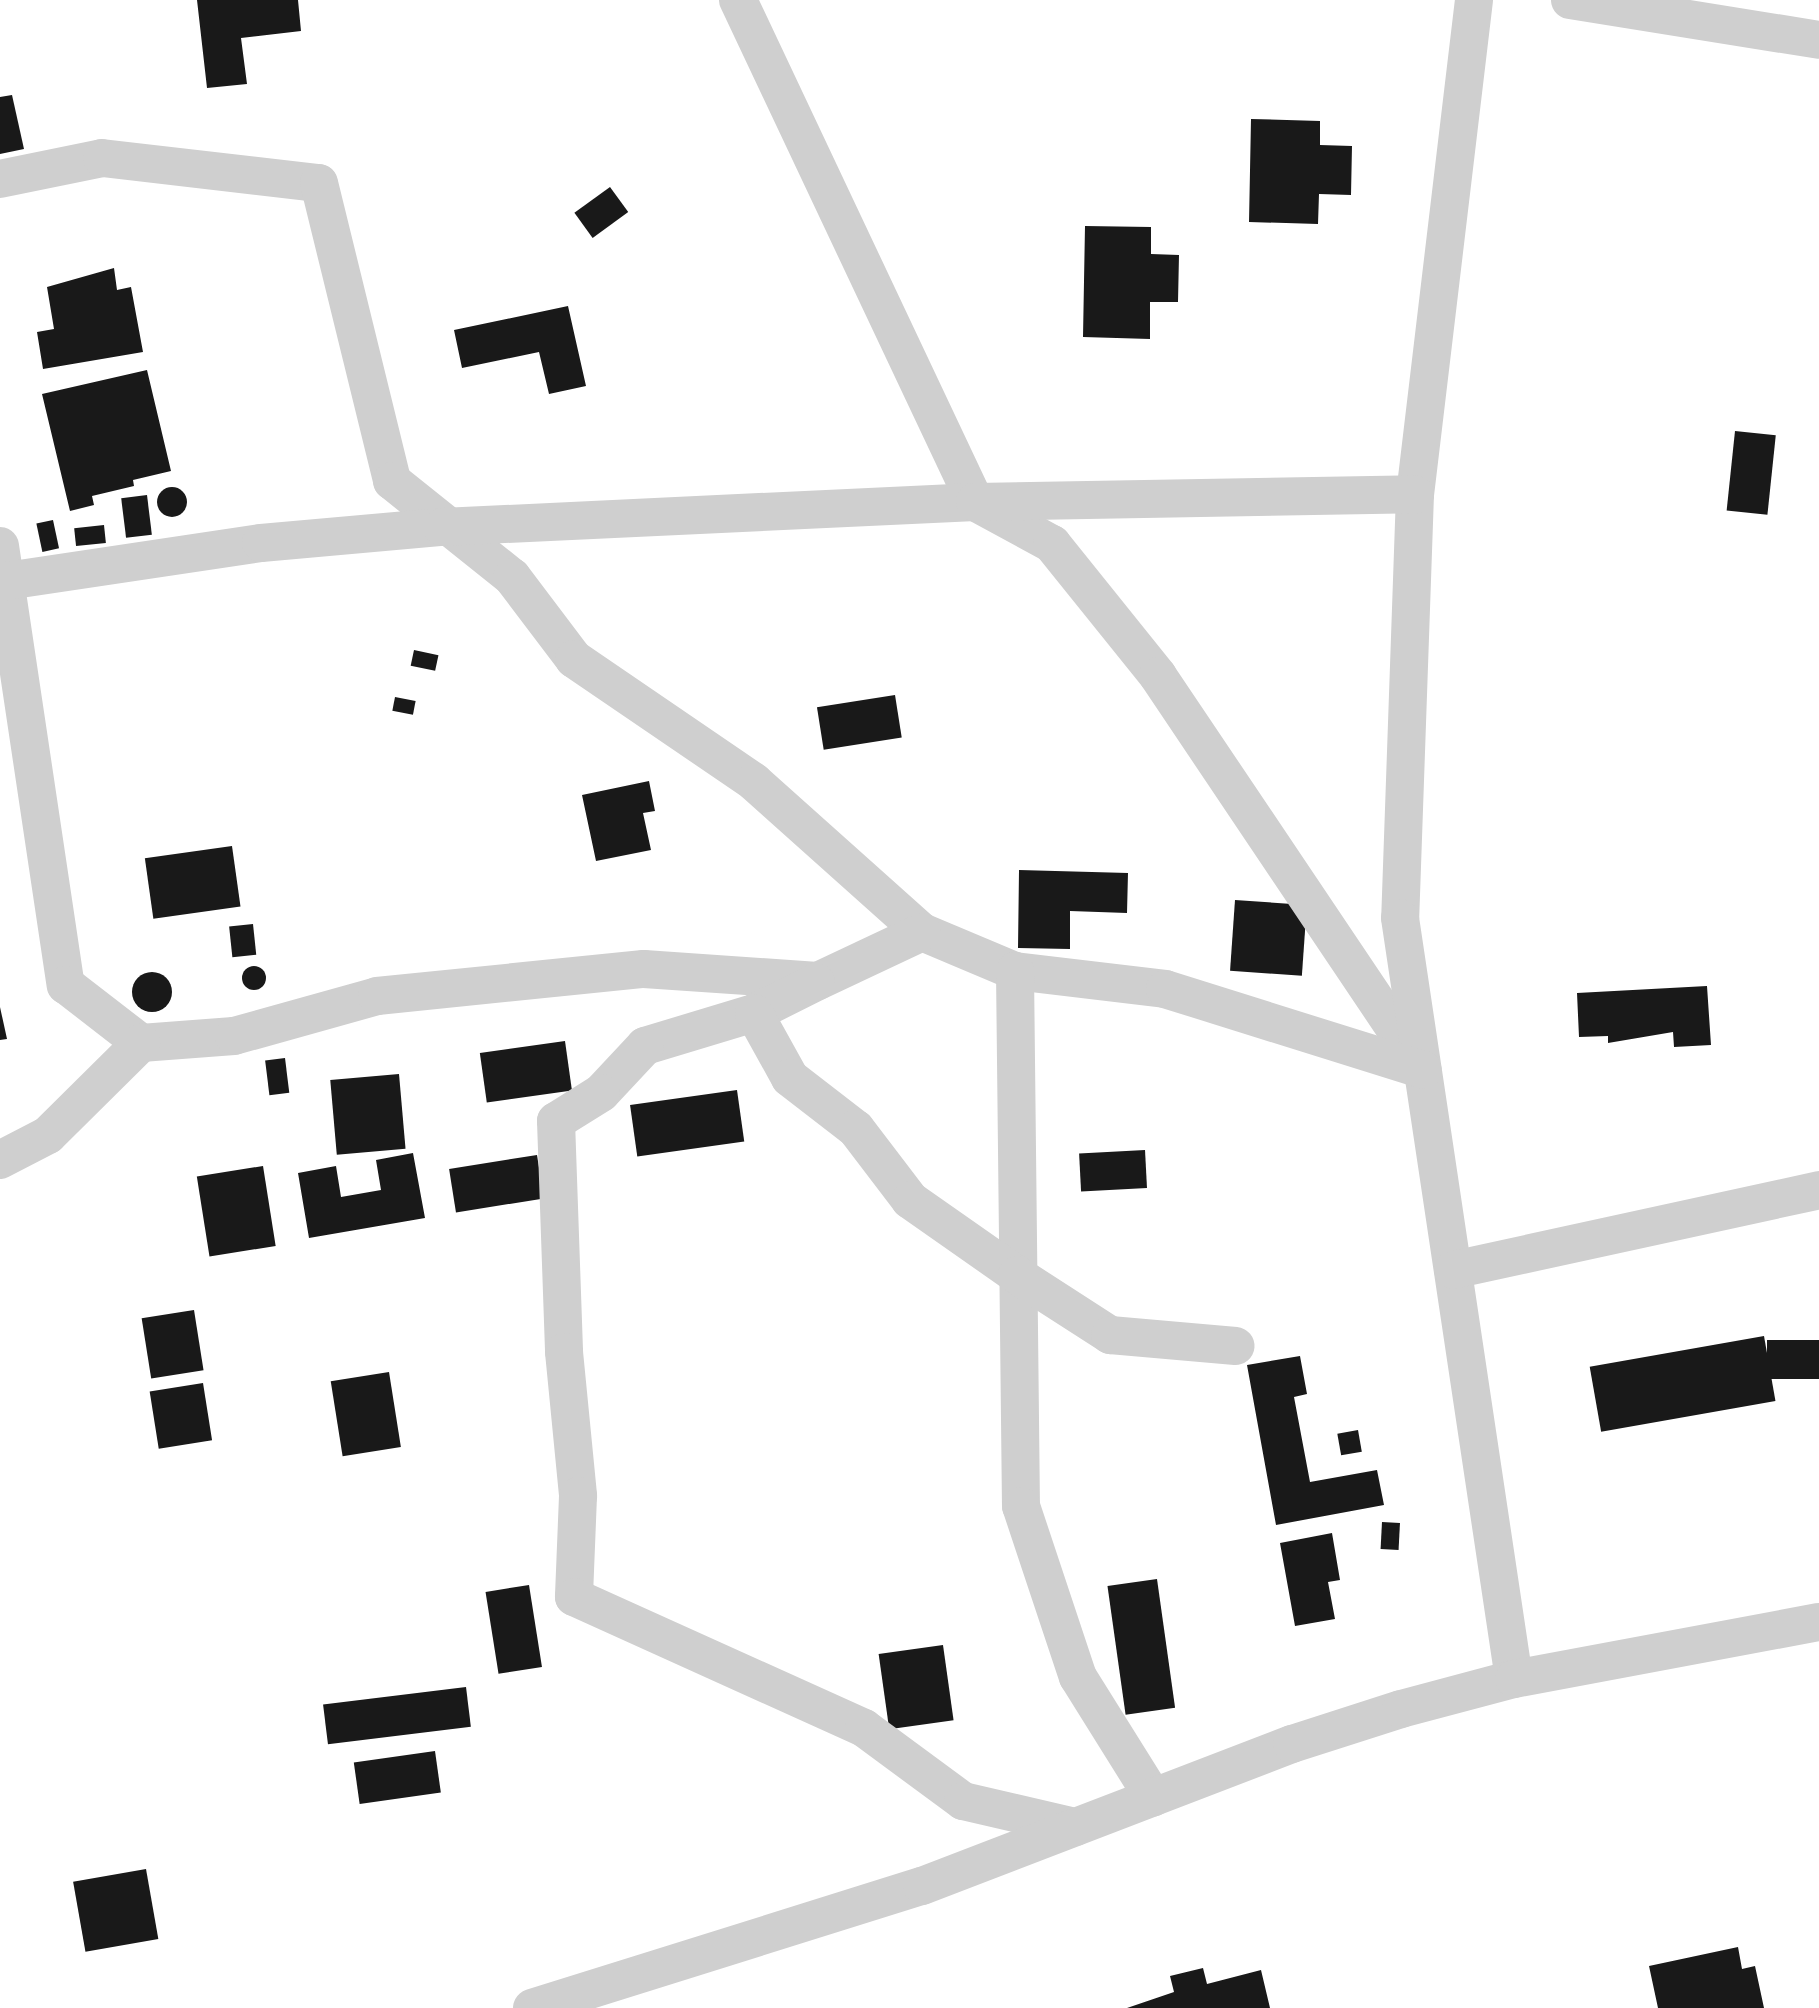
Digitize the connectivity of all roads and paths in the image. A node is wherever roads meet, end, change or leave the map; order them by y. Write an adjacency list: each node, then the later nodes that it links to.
1 (738, 0): 7 (street)
2 (1474, 0): 6 (street)
3 (1570, 0): 4 (street)
4 (1819, 40)
5 (0, 179): 8 (street)
6 (1415, 494): 7 (street); 15 (street)
7 (975, 502): 8 (street); 15 (street)
8 (442, 527): 9 (street); 10 (street)
9 (2, 570): 14 (street)
10 (922, 932): 11 (street); 12 (street)
11 (1015, 971): 15 (street); 19 (street)
12 (818, 981): 13 (street); 14 (street)
13 (754, 1013): 19 (street); 24 (street)
14 (141, 1043): 16 (street)
15 (1423, 1070): 18 (street)
16 (0, 1160)
17 (1819, 1190): 18 (street)
18 (1453, 1270): 22 (street)
19 (1017, 1275): 20 (street); 23 (street)
20 (1236, 1346)
21 (1819, 1622): 22 (street)
22 (1514, 1679): 23 (street)
23 (1153, 1797): 24 (street)
24 (1075, 1827): 25 (street)
25 (532, 2008)

